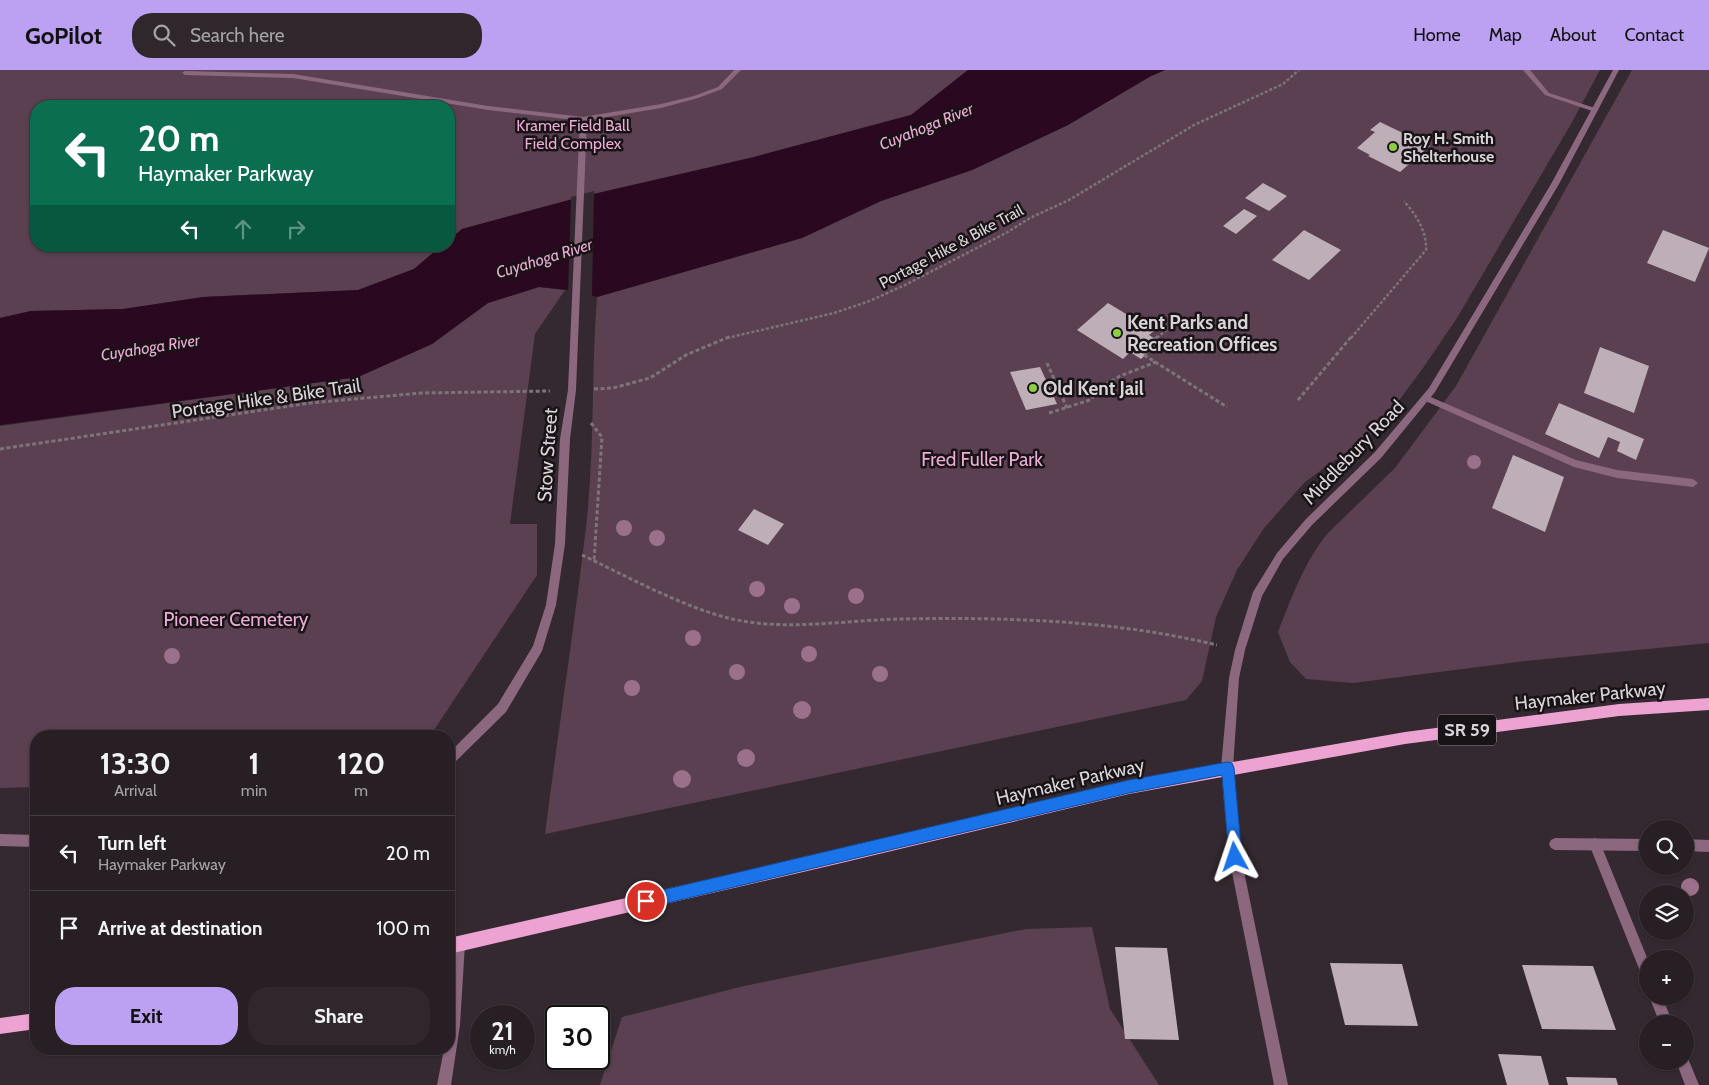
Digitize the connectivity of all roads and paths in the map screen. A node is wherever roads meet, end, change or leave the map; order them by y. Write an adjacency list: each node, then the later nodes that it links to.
1 (738, 70): 9 (street)
2 (1299, 70): 16 (path, Portage Hike & Bike Trail)
3 (1526, 70): 8 (street)
4 (1616, 70): 8 (street, Middlebury Road)
5 (185, 73): 6 (street)
6 (439, 100)
7 (455, 103): 9 (street)
8 (1594, 109): 18 (street, Middlebury Road)
9 (583, 119): 22 (street, Stow Street)
10 (1404, 201): 19 (path)
11 (1180, 318): 12 (path)
12 (1155, 339)
13 (1144, 355): 14 (path)
14 (1156, 362): 20 (path); 21 (path)
15 (1047, 363): 21 (path)
16 (593, 389)
17 (536, 391): 24 (path, Portage Hike & Bike Trail)
18 (1426, 398): 25 (street); 28 (street, Middlebury Road)
19 (1298, 400)
20 (1227, 407)
21 (1067, 408): 23 (path)
22 (568, 413): 26 (street, Stow Street); 27 (path)
23 (1049, 413)
24 (1, 449)
25 (1693, 483)
26 (560, 544): 27 (path); 30 (street, Stow Street)
27 (594, 561): 28 (path)
28 (1240, 650): 31 (street, Middlebury Road)
29 (1709, 704): 31 (main road, Haymaker Parkway / SR 59)
30 (455, 754)
31 (1227, 768): 39 (main road, Haymaker Parkway / SR 59); 46 (street, Middlebury Road)
32 (0, 840): 33 (street)
33 (30, 841)
34 (1555, 844): 35 (street)
35 (1594, 844): 36 (street); 40 (street)
36 (1639, 845)
37 (1694, 845): 38 (street)
38 (1709, 846)
39 (455, 945)
40 (1639, 955)
41 (30, 1021): 42 (main road)
42 (0, 1026)
43 (449, 1055): 45 (street)
44 (1686, 1070): 47 (street)
45 (444, 1085)
46 (1281, 1085)
47 (1692, 1085)

